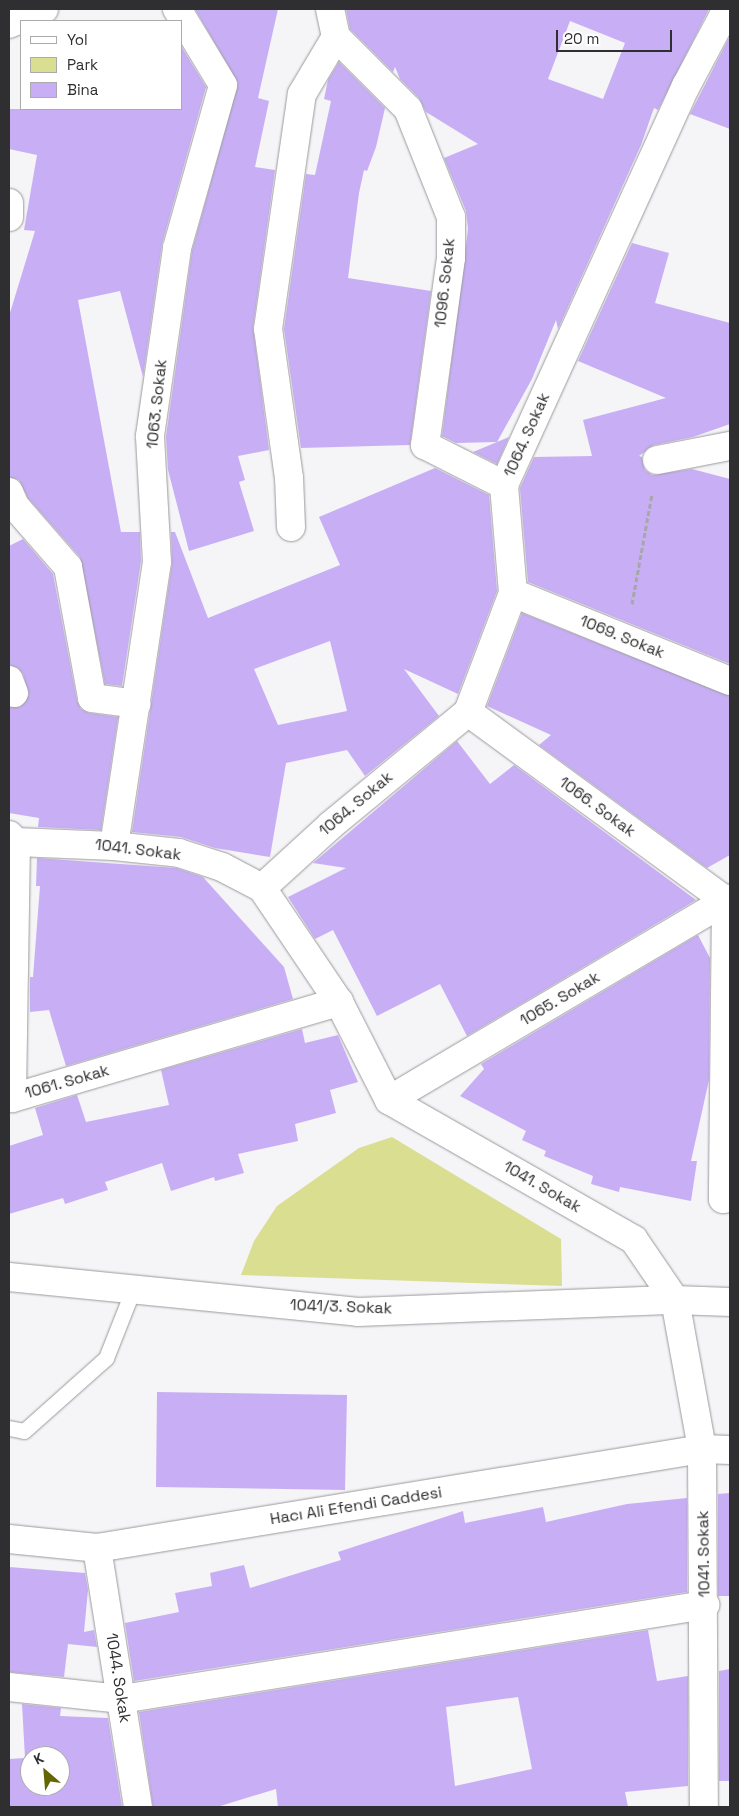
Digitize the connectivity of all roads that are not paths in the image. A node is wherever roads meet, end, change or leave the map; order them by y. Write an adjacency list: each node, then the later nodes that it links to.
1 (44, 9): 5 (street)
2 (177, 9): 16 (street, 1063. Sokak)
3 (330, 9): 6 (street)
4 (727, 9): 11 (street, 1064. Sokak)
5 (9, 24)
6 (336, 37): 11 (street, 1096. Sokak); 13 (street)
7 (9, 202): 8 (street)
8 (9, 217)
9 (730, 446): 10 (street)
10 (657, 460)
11 (504, 485): 14 (street, 1064. Sokak)
12 (9, 492): 16 (street)
13 (291, 527)
14 (513, 593): 15 (street, 1069. Sokak); 17 (street, 1064. Sokak)
15 (730, 681)
16 (137, 704): 19 (street, 1063. Sokak)
17 (468, 712): 20 (street, 1064. Sokak); 21 (street, 1066. Sokak)
18 (12, 838): 19 (street, 1041. Sokak); 22 (street, 1061. Sokak)
19 (114, 846): 20 (street, 1041. Sokak)
20 (262, 888): 22 (street, 1041. Sokak)
21 (728, 899): 23 (street); 24 (street, 1065. Sokak)
22 (339, 1002): 24 (street, 1041. Sokak)
23 (727, 1025): 25 (street)
24 (389, 1100): 28 (street, 1041. Sokak)
25 (730, 1198)
26 (9, 1278): 27 (street, 1041/3. Sokak)
27 (132, 1292): 28 (street, 1041/3. Sokak); 30 (lane)
28 (675, 1300): 29 (street, 1041/3. Sokak); 31 (street, 1041. Sokak)
29 (730, 1302)
30 (9, 1428)
31 (702, 1449): 32 (street, Hacı Ali Efendi Caddesi); 34 (street, Hacı Ali Efendi Caddesi); 35 (street, 1041. Sokak)
32 (730, 1450)
33 (9, 1539): 34 (street, Hacı Ali Efendi Caddesi)
34 (97, 1548): 37 (street, 1044. Sokak)
35 (705, 1605): 37 (street); 39 (street, 1041. Sokak)
36 (9, 1687): 37 (street)
37 (122, 1699): 38 (street, 1044. Sokak)
38 (138, 1807)
39 (704, 1807)

